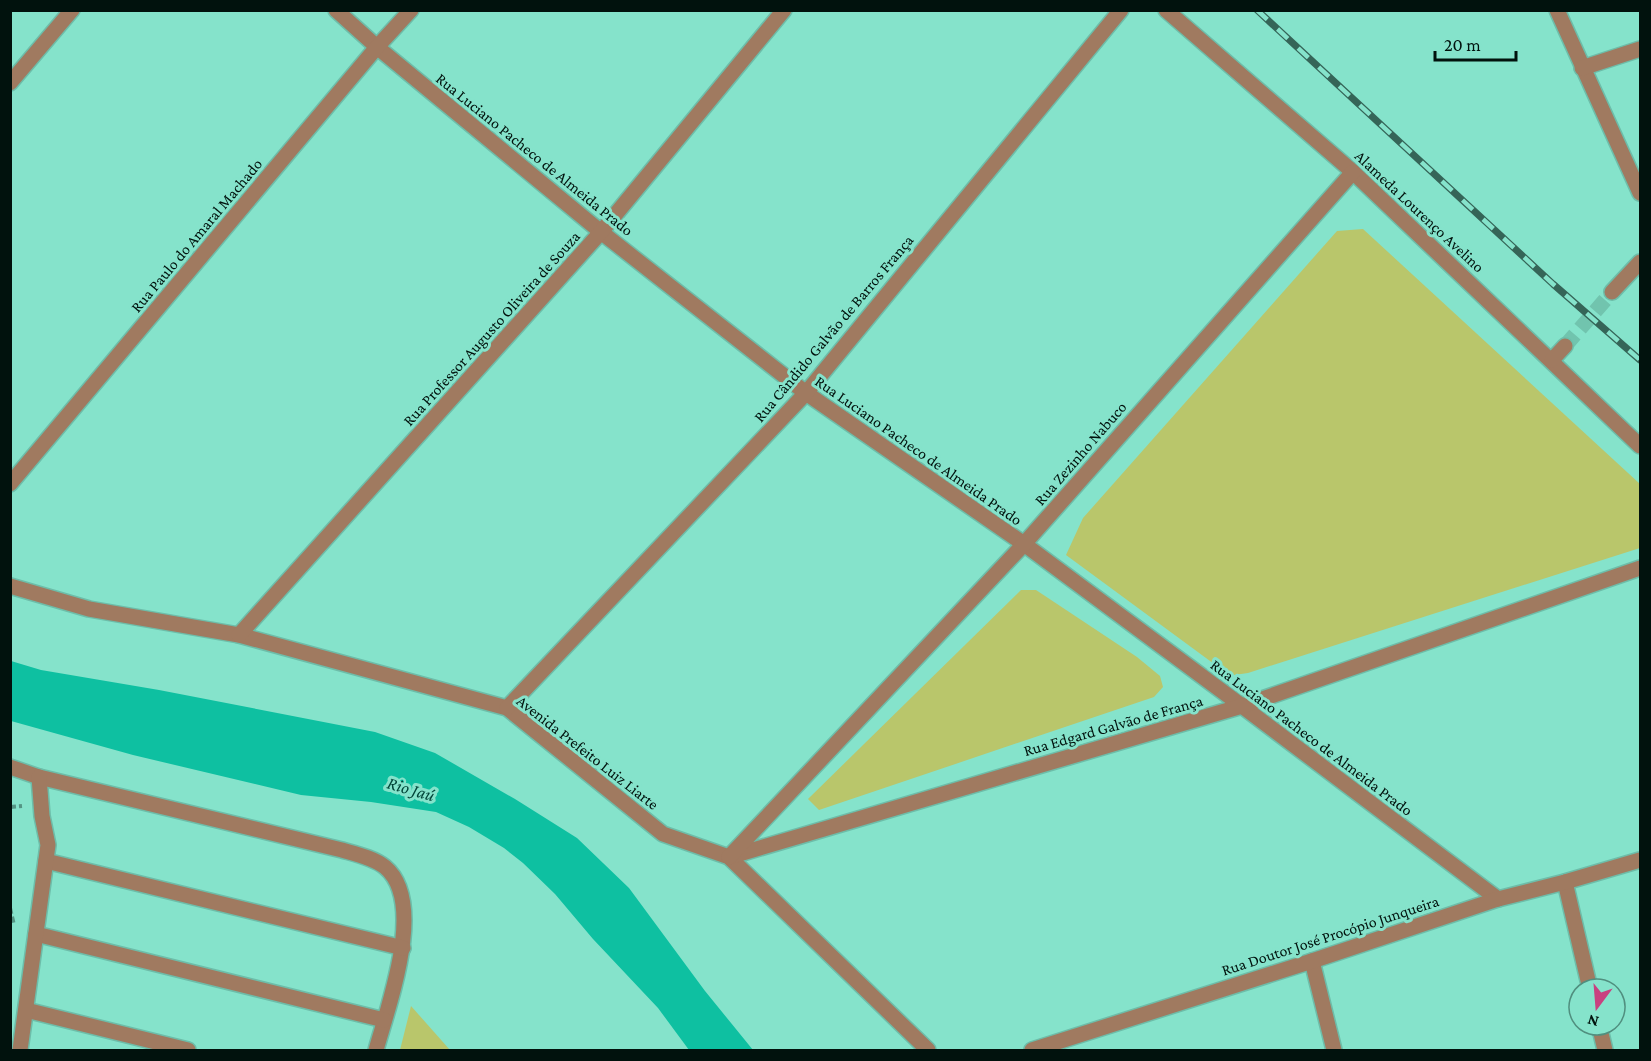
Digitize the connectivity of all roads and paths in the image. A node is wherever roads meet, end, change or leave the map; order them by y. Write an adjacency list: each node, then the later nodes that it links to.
1 (72, 10): 11 (street)
2 (336, 10): 8 (street, Rua Luciano Pacheco de Almeida Prado)
3 (411, 10): 8 (street, Rua Paulo do Amaral Machado)
4 (784, 10): 14 (street, Rua Professor Augusto Oliveira de Souza)
5 (1121, 10): 19 (street, Rua Cândido Galvão de Barros França)
6 (1166, 10): 12 (street, Alameda Lourenço Avelino)
7 (1557, 10): 10 (street)
8 (377, 47): 14 (street, Rua Luciano Pacheco de Almeida Prado); 21 (street, Rua Paulo do Amaral Machado)
9 (1641, 49): 10 (street)
10 (1582, 68): 13 (street)
11 (10, 83)
12 (1353, 172): 18 (street, Alameda Lourenço Avelino); 22 (street, Rua Zezinho Nabuco)
13 (1641, 193)
14 (601, 232): 19 (street, Rua Luciano Pacheco de Almeida Prado); 25 (street, Rua Professor Augusto Oliveira de Souza)
15 (1641, 262): 16 (street)
16 (1612, 292)
17 (1565, 346): 18 (street)
18 (1551, 360): 20 (street, Alameda Lourenço Avelino)
19 (806, 393): 22 (street, Rua Luciano Pacheco de Almeida Prado); 27 (street, Rua Cândido Galvão de Barros França)
20 (1641, 446)
21 (10, 484)
22 (1024, 544): 26 (street, Rua Luciano Pacheco de Almeida Prado); 30 (street, Rua Zezinho Nabuco)
23 (1641, 568): 26 (street, Rua Edgard Galvão de França)
24 (10, 586): 25 (street, Avenida Prefeito Luiz Liarte)
25 (239, 635): 27 (street, Avenida Prefeito Luiz Liarte)
26 (1242, 706): 30 (street, Rua Edgard Galvão de França); 34 (street, Rua Luciano Pacheco de Almeida Prado)
27 (507, 708): 30 (street, Avenida Prefeito Luiz Liarte)
28 (10, 767): 29 (street)
29 (39, 777): 32 (street); 36 (street)
30 (729, 857): 44 (street, Avenida Prefeito Luiz Liarte)
31 (1641, 860): 33 (street, Rua Doutor José Procópio Junqueira)
32 (46, 861): 35 (street); 36 (street)
33 (1565, 882): 34 (street, Rua Doutor José Procópio Junqueira); 38 (street)
34 (1497, 899): 37 (street, Rua Doutor José Procópio Junqueira)
35 (36, 934): 39 (street); 40 (street)
36 (403, 948): 40 (street)
37 (1312, 961): 45 (street, Rua Doutor José Procópio Junqueira); 46 (street)
38 (1587, 977)
39 (26, 1011): 41 (street); 42 (street)
40 (384, 1020): 43 (street)
41 (20, 1050)
42 (188, 1050)
43 (376, 1050)
44 (928, 1050)
45 (1032, 1050)
46 (1334, 1050)

